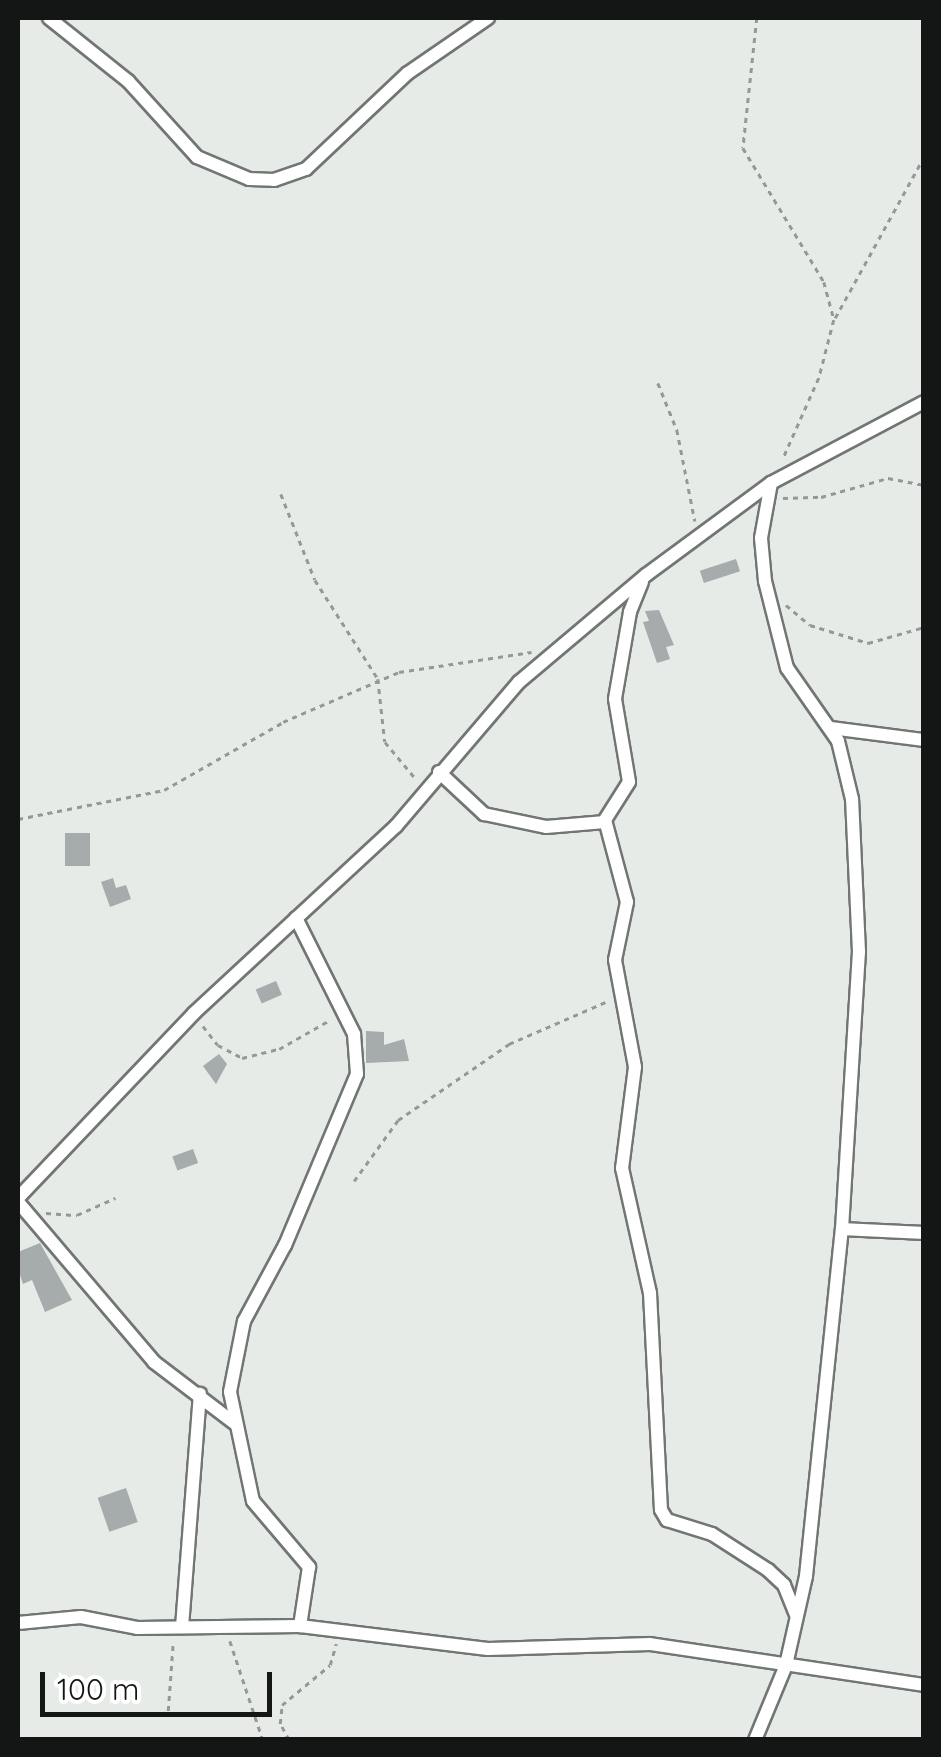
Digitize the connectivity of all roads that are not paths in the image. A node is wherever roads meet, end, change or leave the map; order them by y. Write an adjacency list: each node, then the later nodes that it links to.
1 (50, 18): 2 (street)
2 (488, 18)
3 (924, 402): 4 (street)
4 (769, 490): 5 (street); 6 (street)
5 (646, 575): 8 (street); 9 (street)
6 (830, 728): 7 (street); 12 (street)
7 (924, 740)
8 (439, 772): 9 (street); 10 (street)
9 (605, 822): 17 (street)
10 (296, 918): 11 (street); 15 (street)
11 (18, 1200): 14 (street)
12 (842, 1230): 13 (street); 16 (street)
13 (924, 1232)
14 (200, 1394): 15 (street); 21 (street)
15 (235, 1424): 20 (street)
16 (806, 1576): 17 (street); 18 (street)
17 (784, 1584): 18 (street)
18 (797, 1617): 22 (street)
19 (18, 1623): 21 (street)
20 (300, 1626): 21 (street); 22 (street)
21 (179, 1627)
22 (786, 1665): 23 (street); 24 (street)
23 (924, 1684)
24 (755, 1740)

